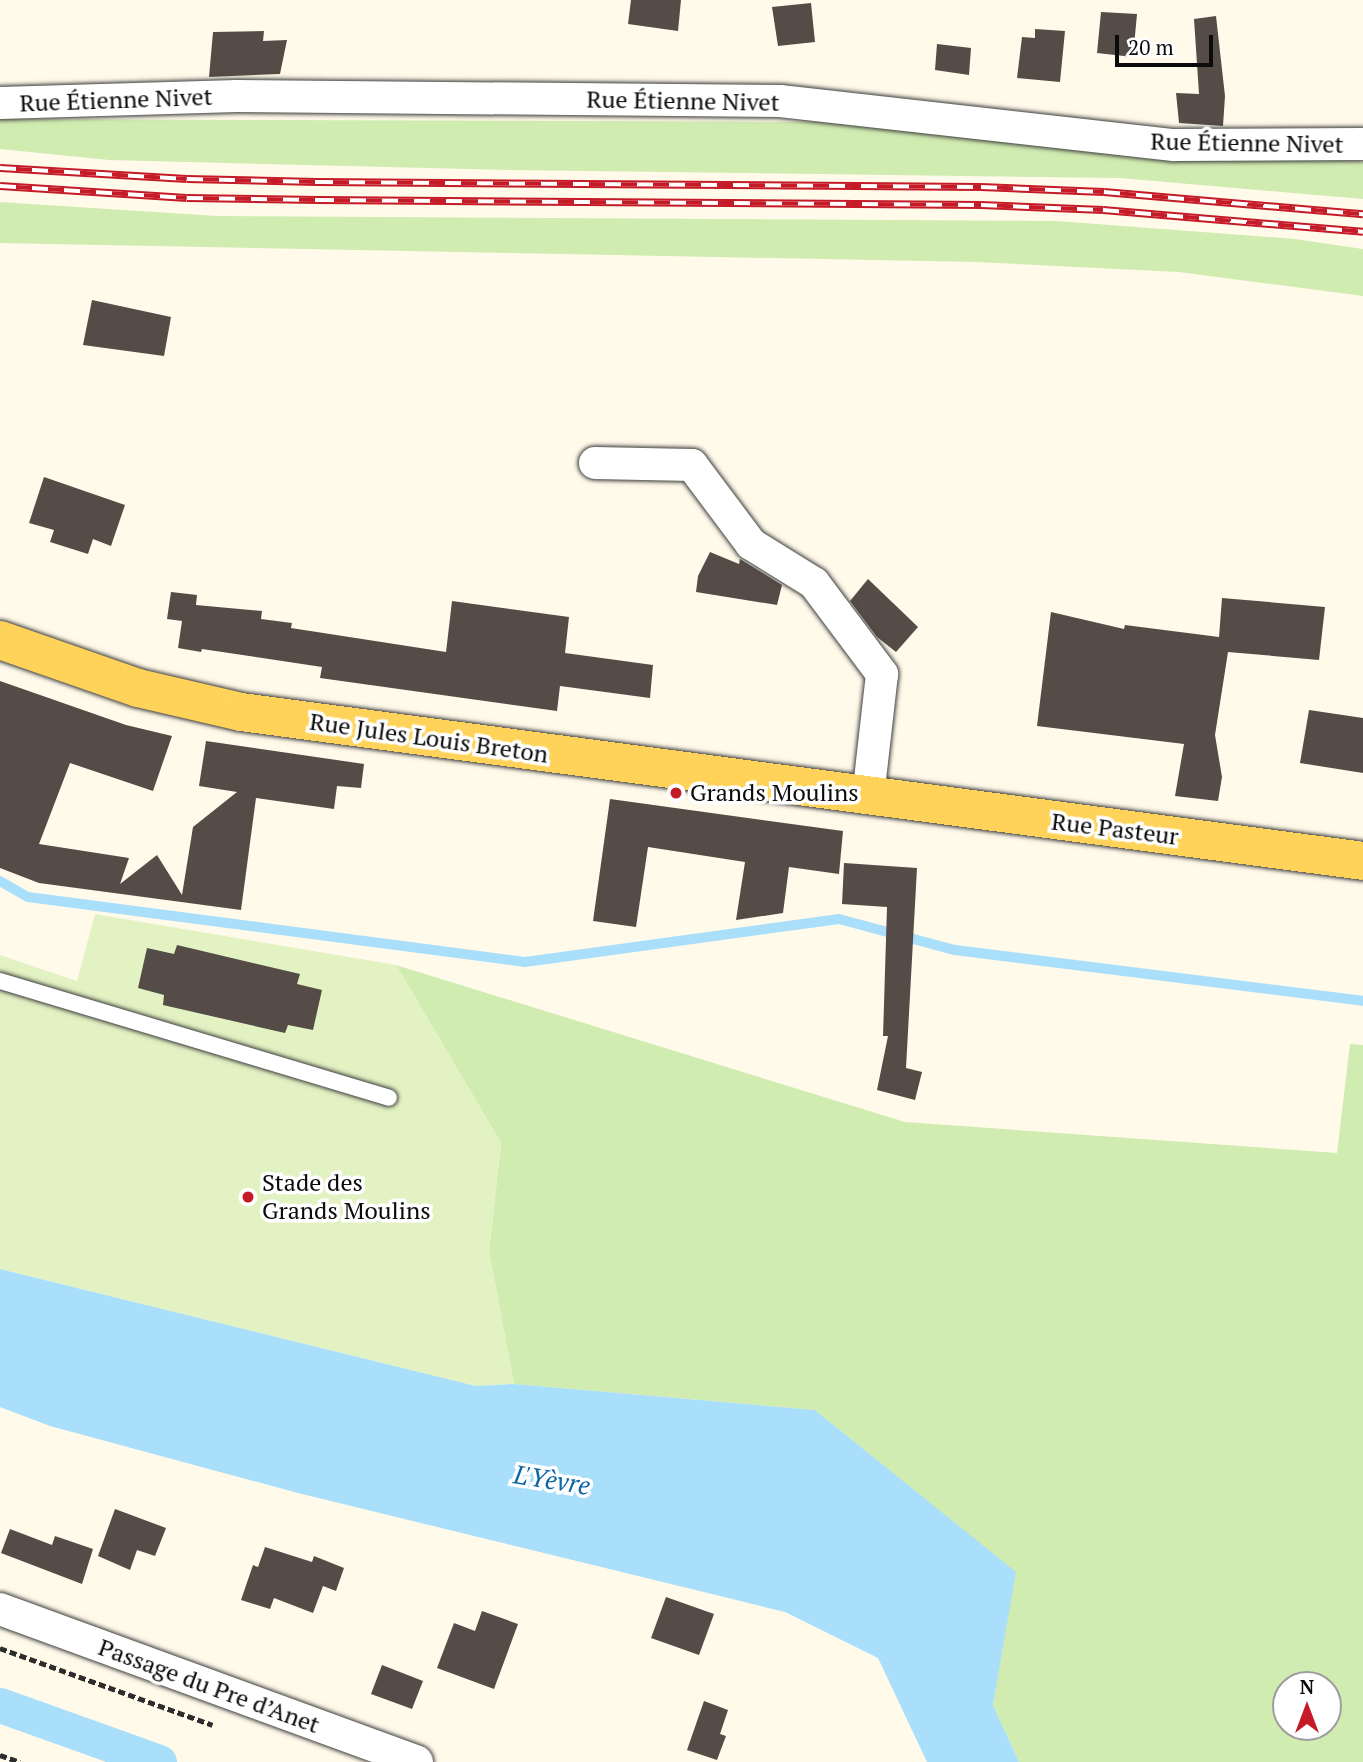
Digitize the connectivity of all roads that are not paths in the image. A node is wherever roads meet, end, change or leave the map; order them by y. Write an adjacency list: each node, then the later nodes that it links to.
1 (0, 103): 2 (street, Rue Étienne Nivet)
2 (1363, 145)
3 (595, 463): 5 (street)
4 (0, 640): 5 (main road, Rue Jules Louis Breton)
5 (868, 797): 6 (main road, Rue Pasteur)
6 (1363, 861)
7 (0, 981): 8 (lane)
8 (389, 1098)
9 (0, 1609): 10 (street, Passage du Pre d’Anet)
10 (417, 1762)

